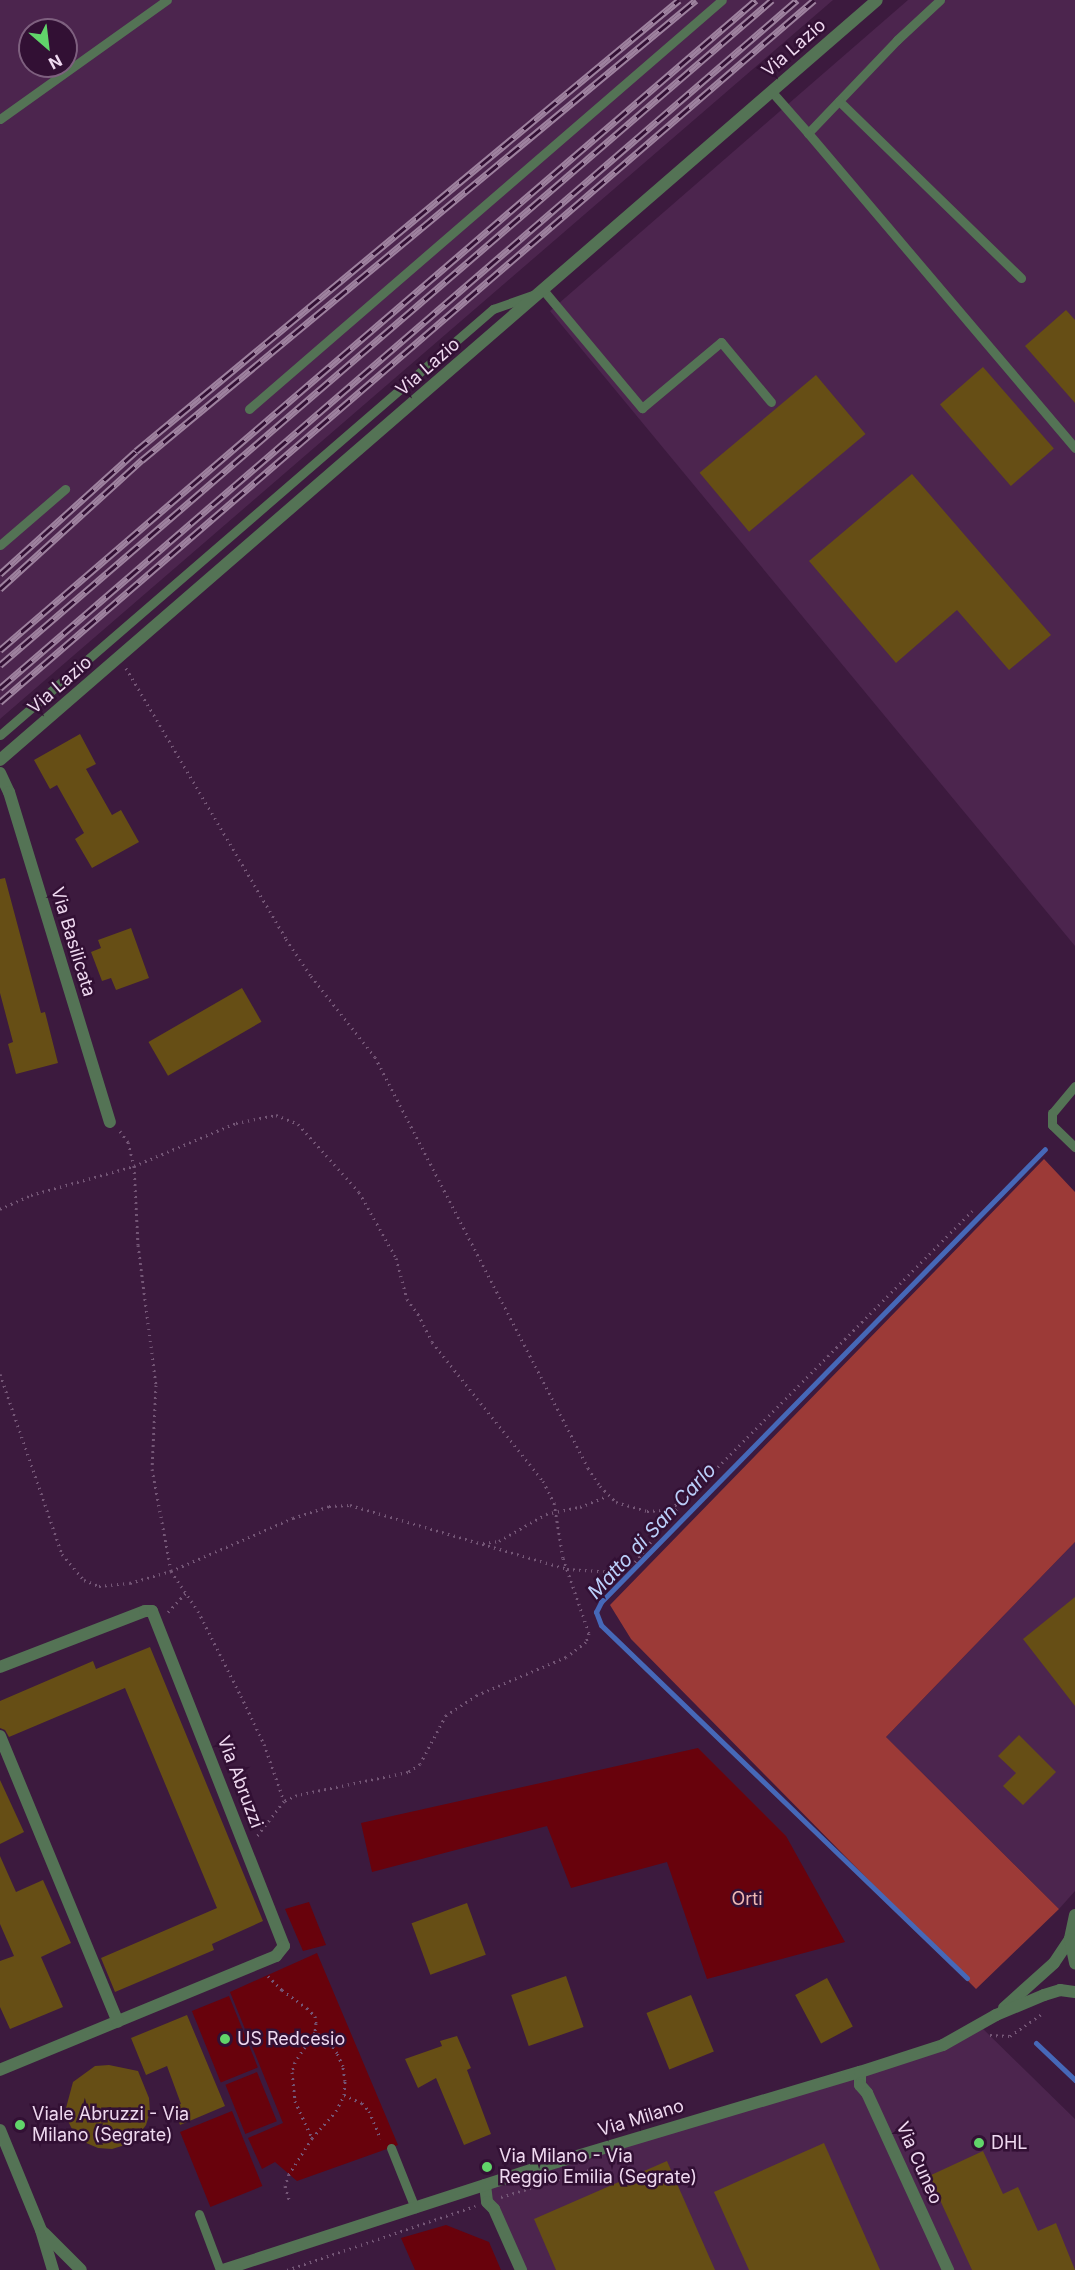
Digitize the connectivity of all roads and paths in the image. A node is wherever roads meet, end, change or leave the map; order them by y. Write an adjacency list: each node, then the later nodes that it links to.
1 (167, 0): 7 (lane)
2 (722, 0): 12 (lane)
3 (877, 0): 5 (street, Via Lazio)
4 (940, 0): 6 (lane)
5 (772, 92): 8 (lane); 10 (street, Via Lazio)
6 (839, 101): 8 (lane); 9 (lane)
7 (0, 119)
8 (808, 132): 13 (lane)
9 (1021, 278)
10 (544, 291): 11 (lane); 16 (street, Via Lazio); 17 (lane)
11 (771, 402)
12 (249, 409)
13 (1075, 448)
14 (65, 489): 15 (lane)
15 (0, 545)
16 (119, 657): 18 (street, Via Lazio); 27 (path)
17 (0, 735)
18 (0, 760)
19 (0, 773): 21 (street, Via Basilicata)
20 (1075, 1086): 22 (lane)
21 (110, 1122): 23 (path)
22 (1075, 1148)
23 (134, 1166): 24 (path); 29 (path); 32 (path)
24 (0, 1209)
25 (972, 1211): 28 (path)
26 (0, 1374): 32 (path)
27 (608, 1496): 28 (path); 29 (path)
28 (684, 1501): 31 (path)
29 (556, 1512): 30 (path); 31 (path)
30 (482, 1543): 31 (path); 32 (path)
31 (567, 1569): 37 (path)
32 (171, 1571): 33 (path)
33 (187, 1592): 34 (path); 37 (path)
34 (156, 1618): 35 (street); 38 (street, Via Abruzzi)
35 (0, 1667)
36 (0, 1736): 45 (street)
37 (284, 1801): 38 (path)
38 (247, 1850): 42 (street, Via Abruzzi)
39 (1075, 1915): 40 (street)
40 (1070, 1939): 41 (street); 44 (street, Via Milano)
41 (1075, 1963)
42 (256, 1964): 45 (street, Via Abruzzi); 46 (path)
43 (1075, 1992): 44 (street, Via Milano)
44 (996, 2015): 48 (street, Via Milano)
45 (118, 2022): 47 (street, Via Abruzzi)
46 (315, 2032): 49 (path); 51 (path)
47 (0, 2070)
48 (860, 2073): 54 (street, Via Milano); 63 (street, Via Cuneo)
49 (344, 2095): 51 (path); 53 (path)
50 (0, 2130): 58 (street)
51 (312, 2138): 55 (path)
52 (391, 2148): 53 (lane)
53 (396, 2161): 56 (lane)
54 (485, 2185): 56 (street, Via Milano); 62 (street)
55 (289, 2199)
56 (415, 2208): 61 (street, Via Milano)
57 (199, 2214): 61 (lane)
58 (41, 2230): 59 (street); 60 (street)
59 (53, 2270)
60 (81, 2270)
61 (221, 2270)
62 (520, 2270)
63 (948, 2270)

